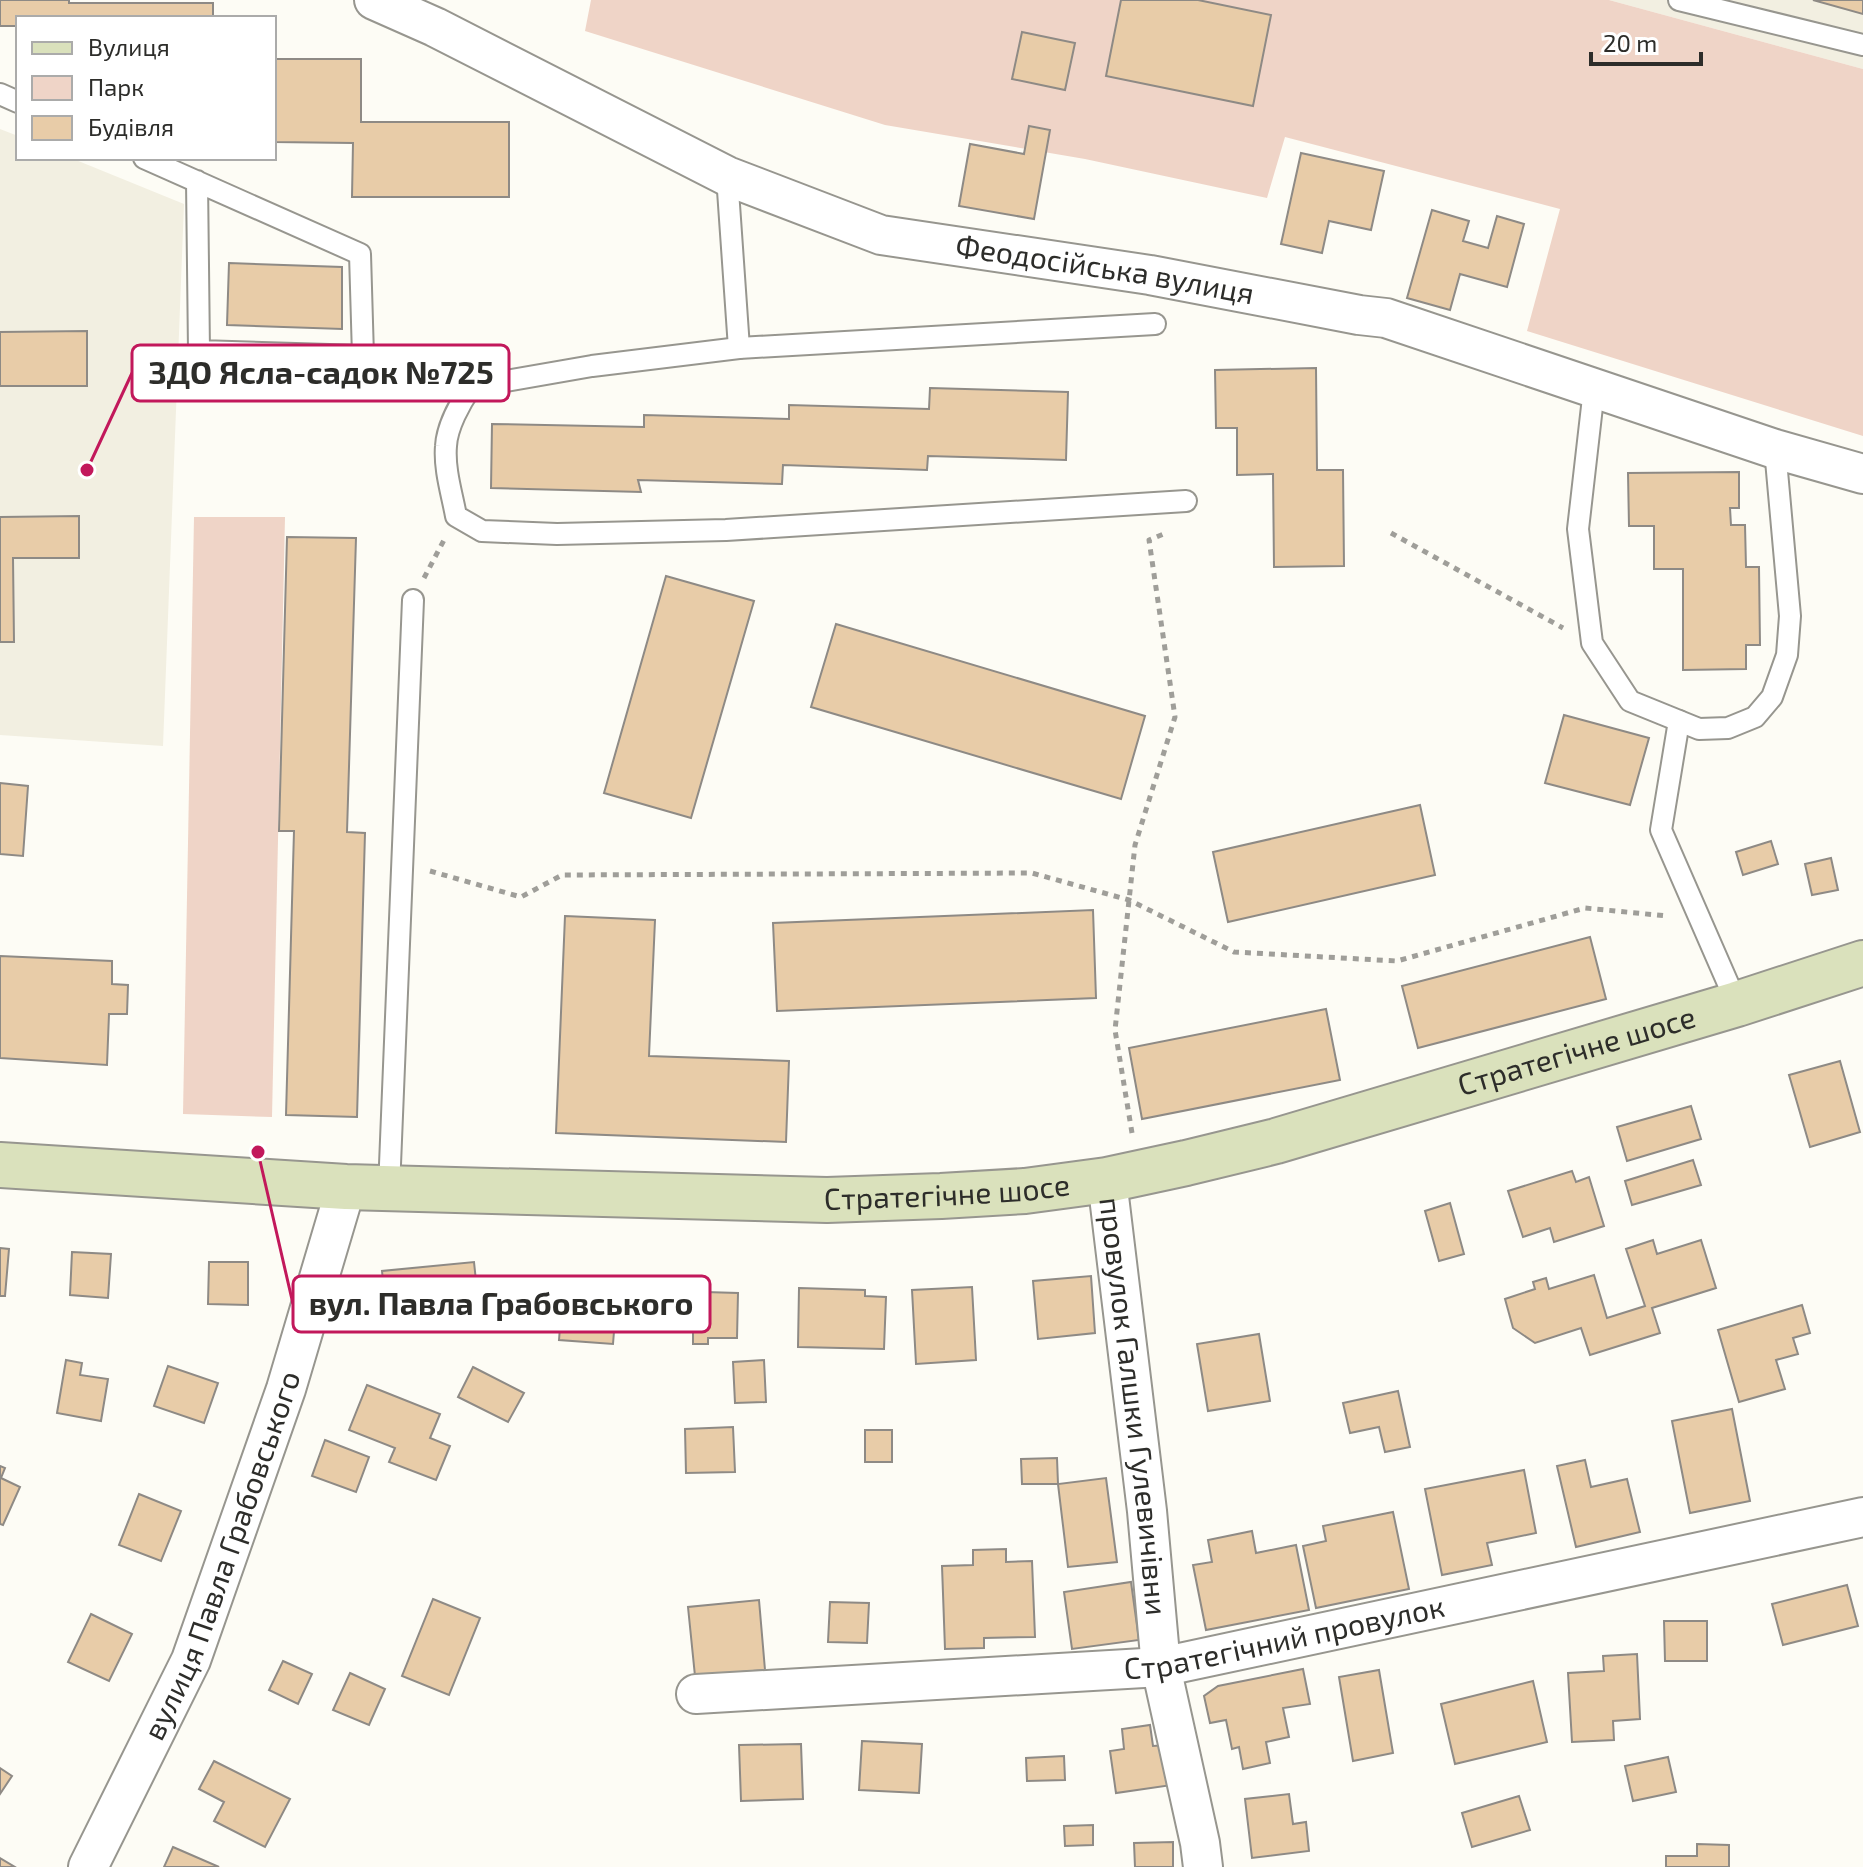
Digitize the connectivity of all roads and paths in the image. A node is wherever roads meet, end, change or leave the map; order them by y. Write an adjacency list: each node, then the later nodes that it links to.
1 (374, 0): 5 (street, Феодосійська вулиця)
2 (1679, 0): 3 (lane)
3 (1863, 45)
4 (149, 160): 6 (lane)
5 (727, 176): 8 (lane); 9 (street, Феодосійська вулиця)
6 (197, 181): 6 (lane)
7 (1155, 324): 8 (lane)
8 (739, 348): 13 (lane)
9 (1594, 389): 10 (street, Феодосійська вулиця); 17 (lane)
10 (1775, 449): 11 (street, Феодосійська вулиця); 18 (lane)
11 (1863, 474)
12 (1186, 501): 13 (lane)
13 (456, 516): 16 (path)
14 (1176, 529): 20 (path)
15 (1391, 533): 17 (path)
16 (413, 600): 19 (lane)
17 (1592, 643): 18 (lane)
18 (1679, 721): 21 (lane)
19 (402, 863): 20 (path); 27 (lane)
20 (1129, 900): 21 (path); 24 (path)
21 (1700, 920): 23 (lane)
22 (1863, 963): 23 (street, Стратегічне шосе)
23 (1737, 1004): 26 (street, Стратегічне шосе)
24 (1133, 1136)
25 (0, 1165): 27 (street, Стратегічне шосе)
26 (1107, 1180): 27 (street, Стратегічне шосе); 29 (street, провулок Галшки Гулевичівни)
27 (368, 1188): 31 (street, вулиця Павла Грабовського)
28 (1863, 1517): 29 (street, Стратегічний провулок)
29 (1161, 1667): 30 (street, Стратегічний провулок); 32 (street, провулок Галшки Гулевичівни)
30 (696, 1694)
31 (88, 1867)
32 (1203, 1867)

